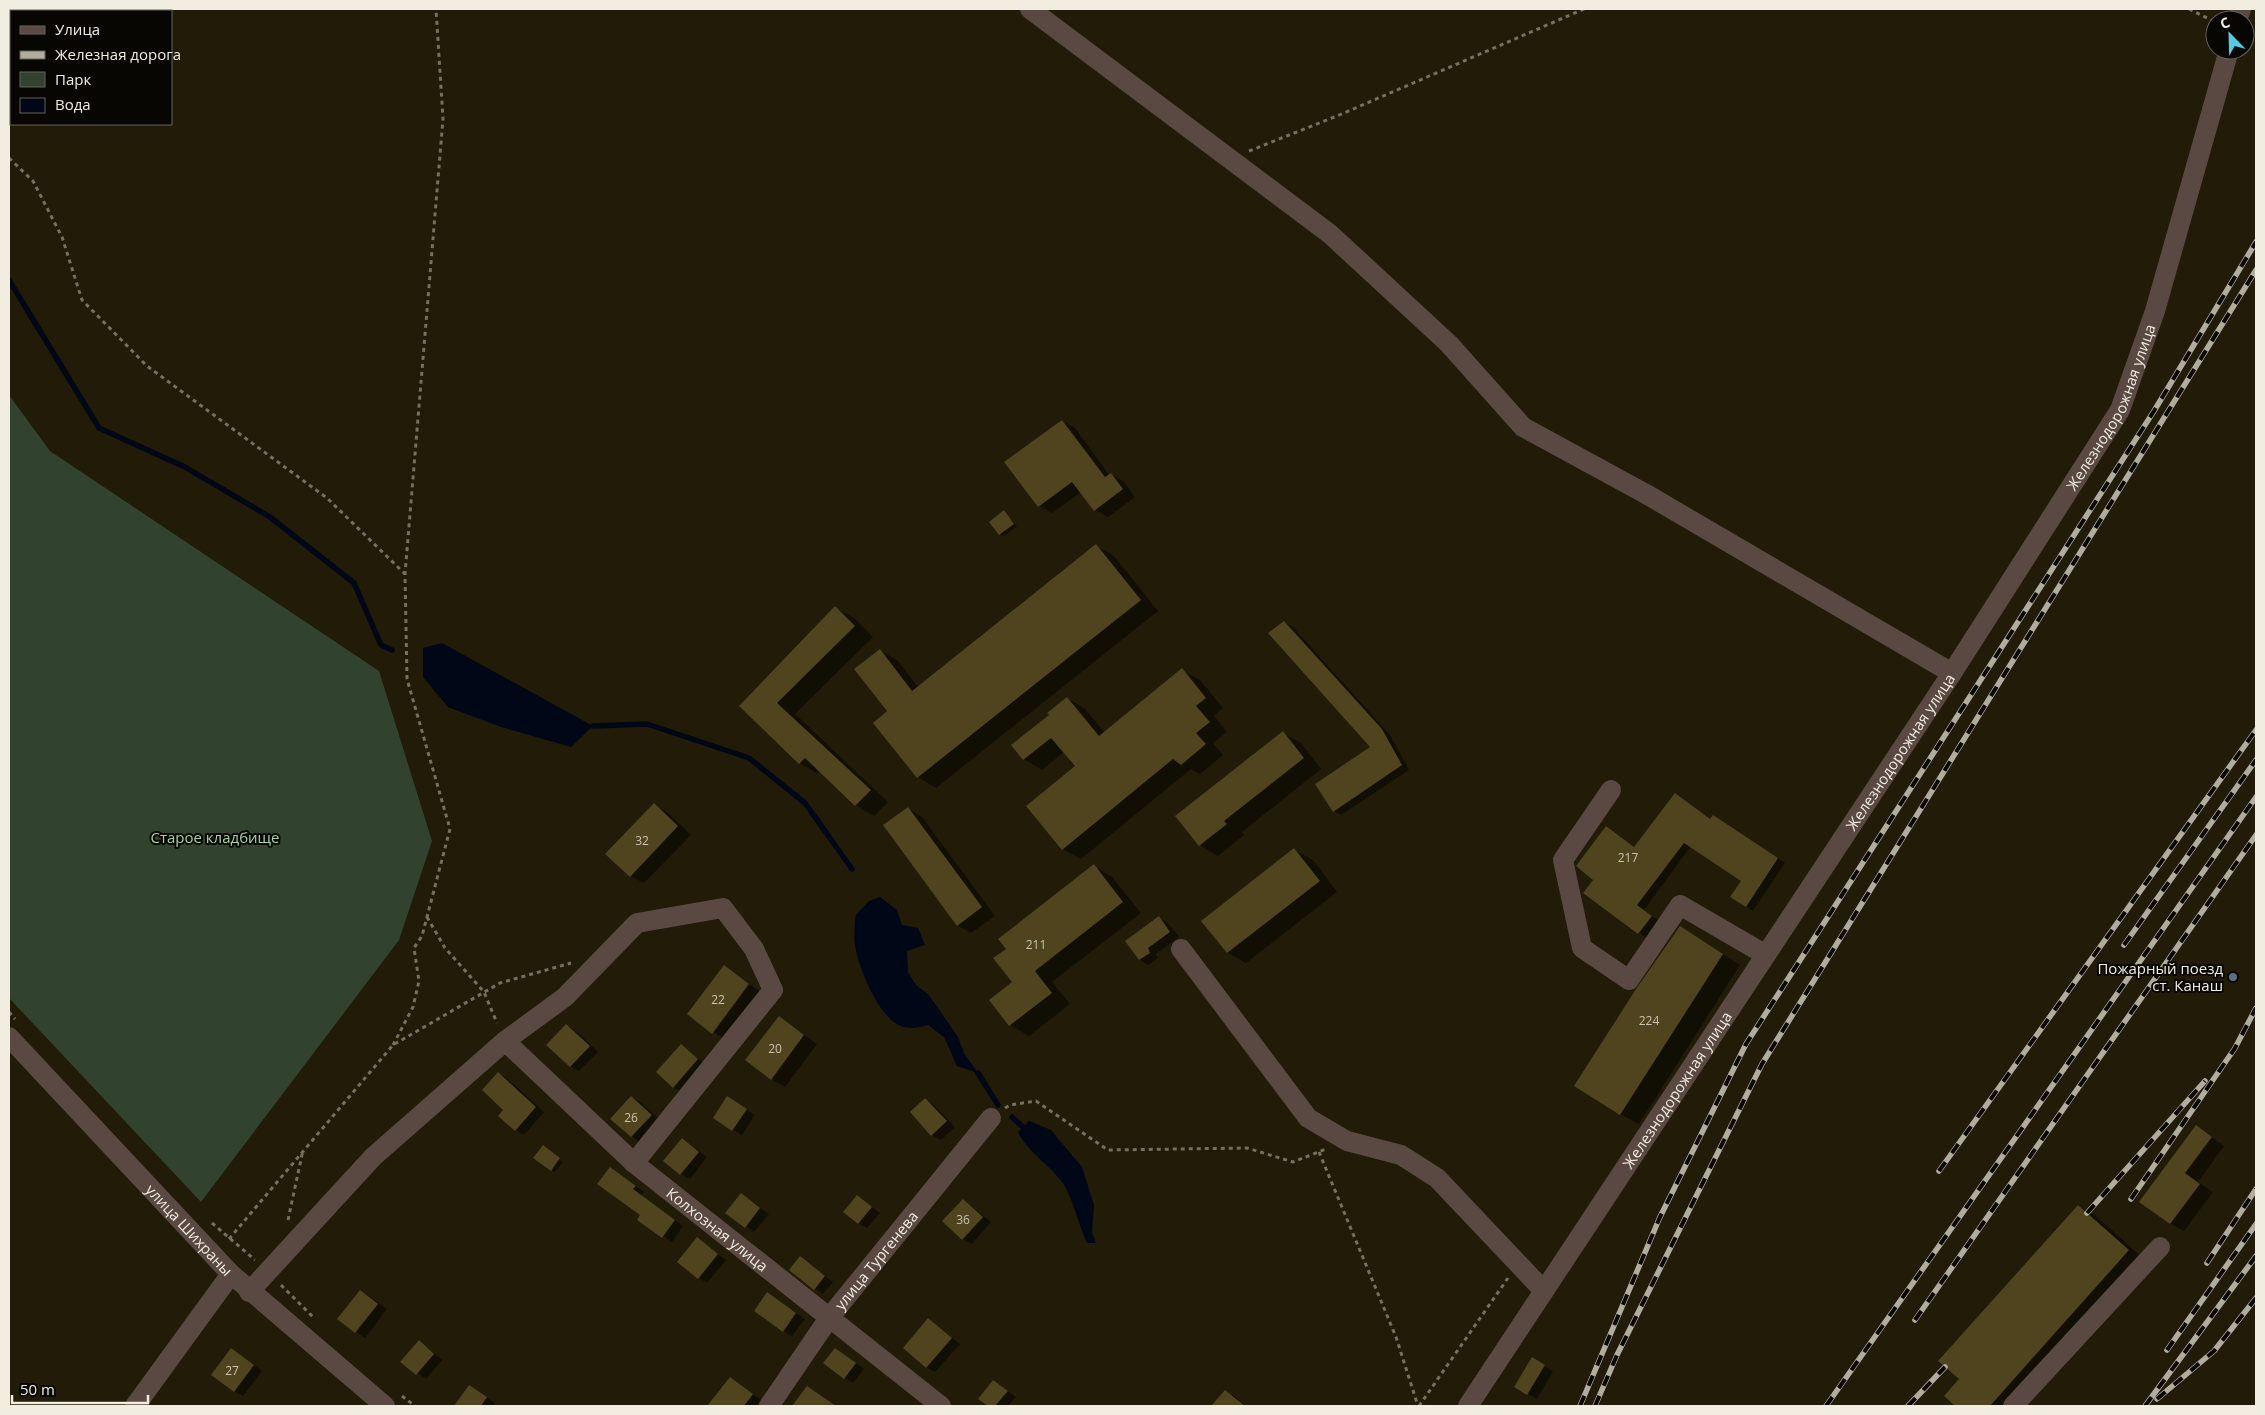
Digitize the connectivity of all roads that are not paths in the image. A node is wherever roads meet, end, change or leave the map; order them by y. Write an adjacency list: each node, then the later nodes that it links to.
1 (1030, 9): 3 (street)
2 (2226, 60): 3 (street, Железнодорожная улица)
3 (1952, 673): 6 (street, Железнодорожная улица)
4 (1611, 790): 6 (street)
5 (1181, 949): 13 (street)
6 (1766, 955): 13 (street, Железнодорожная улица)
7 (14, 1031): 12 (street, улица Шихраны)
8 (504, 1041): 10 (street, Колхозная улица); 10 (street); 14 (street)
9 (990, 1118): 15 (street, улица Тургенева)
10 (634, 1163): 15 (street, Колхозная улица)
11 (2160, 1248): 21 (street)
12 (231, 1274): 14 (street, улица Шихраны); 17 (street)
13 (1544, 1291): 20 (street, Железнодорожная улица)
14 (249, 1292): 16 (street, улица Шихраны)
15 (829, 1318): 18 (street, улица Тургенева); 19 (street, Колхозная улица)
16 (393, 1400)
17 (135, 1406)
18 (769, 1406)
19 (941, 1406)
20 (1468, 1406)
21 (2013, 1406)

